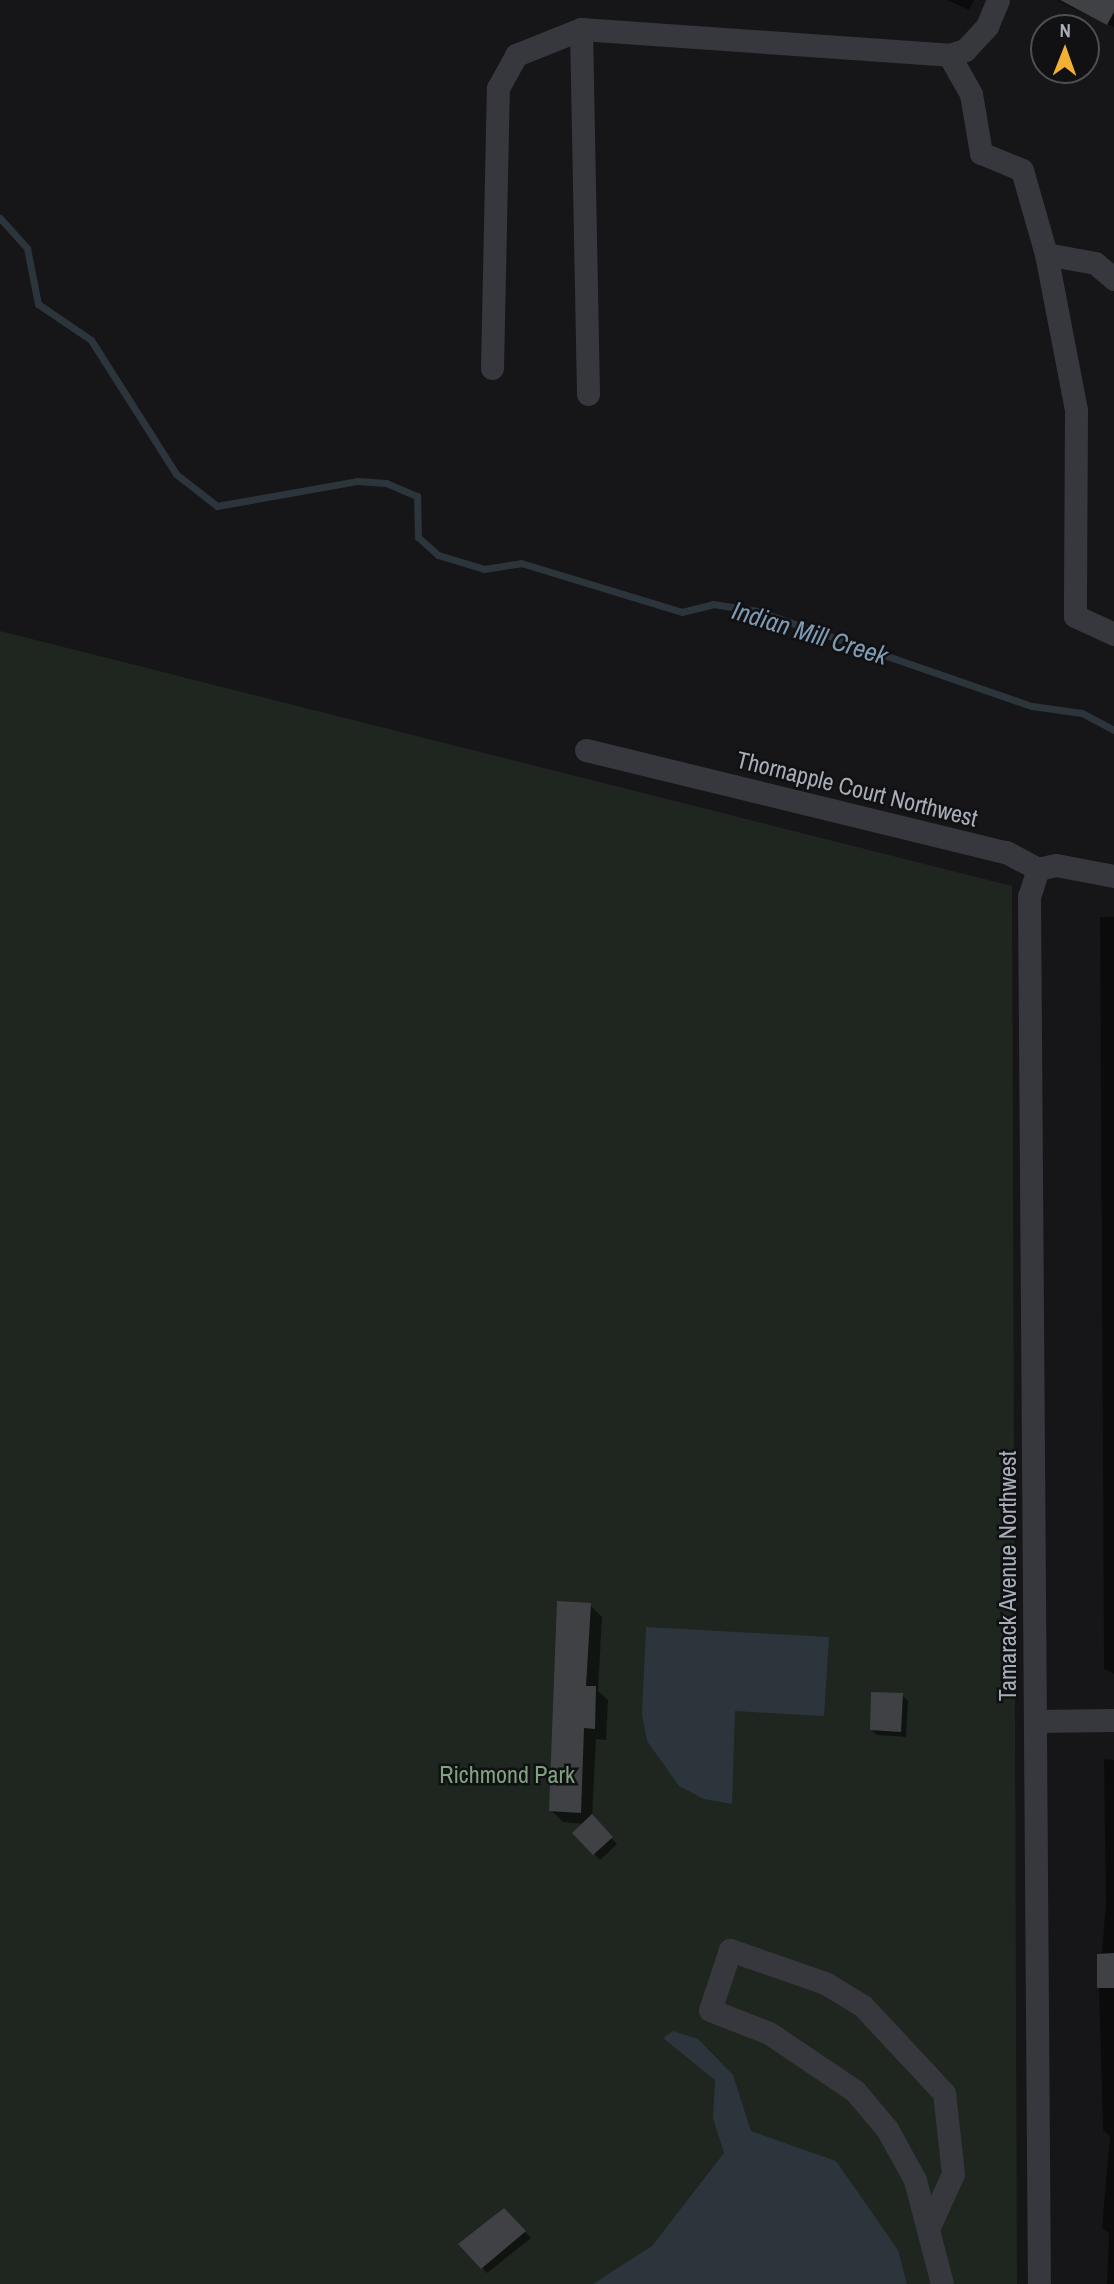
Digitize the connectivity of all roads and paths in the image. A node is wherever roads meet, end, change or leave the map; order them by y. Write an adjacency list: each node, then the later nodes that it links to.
1 (998, 0): 3 (street)
2 (581, 29): 3 (street); 6 (street); 7 (street)
3 (949, 55): 4 (street)
4 (1046, 254): 5 (street); 8 (street)
5 (1114, 279)
6 (492, 368)
7 (588, 394)
8 (1114, 635)
9 (586, 750): 10 (street, Thornapple Court Northwest)
10 (1038, 869): 11 (street, Thornapple Court Northwest); 13 (street, Tamarack Avenue Northwest)
11 (1114, 876)
12 (1114, 1720): 13 (street)
13 (1035, 1721): 16 (street, Tamarack Avenue Northwest)
14 (928, 2229): 14 (street); 15 (street)
15 (943, 2284)
16 (1039, 2284)

